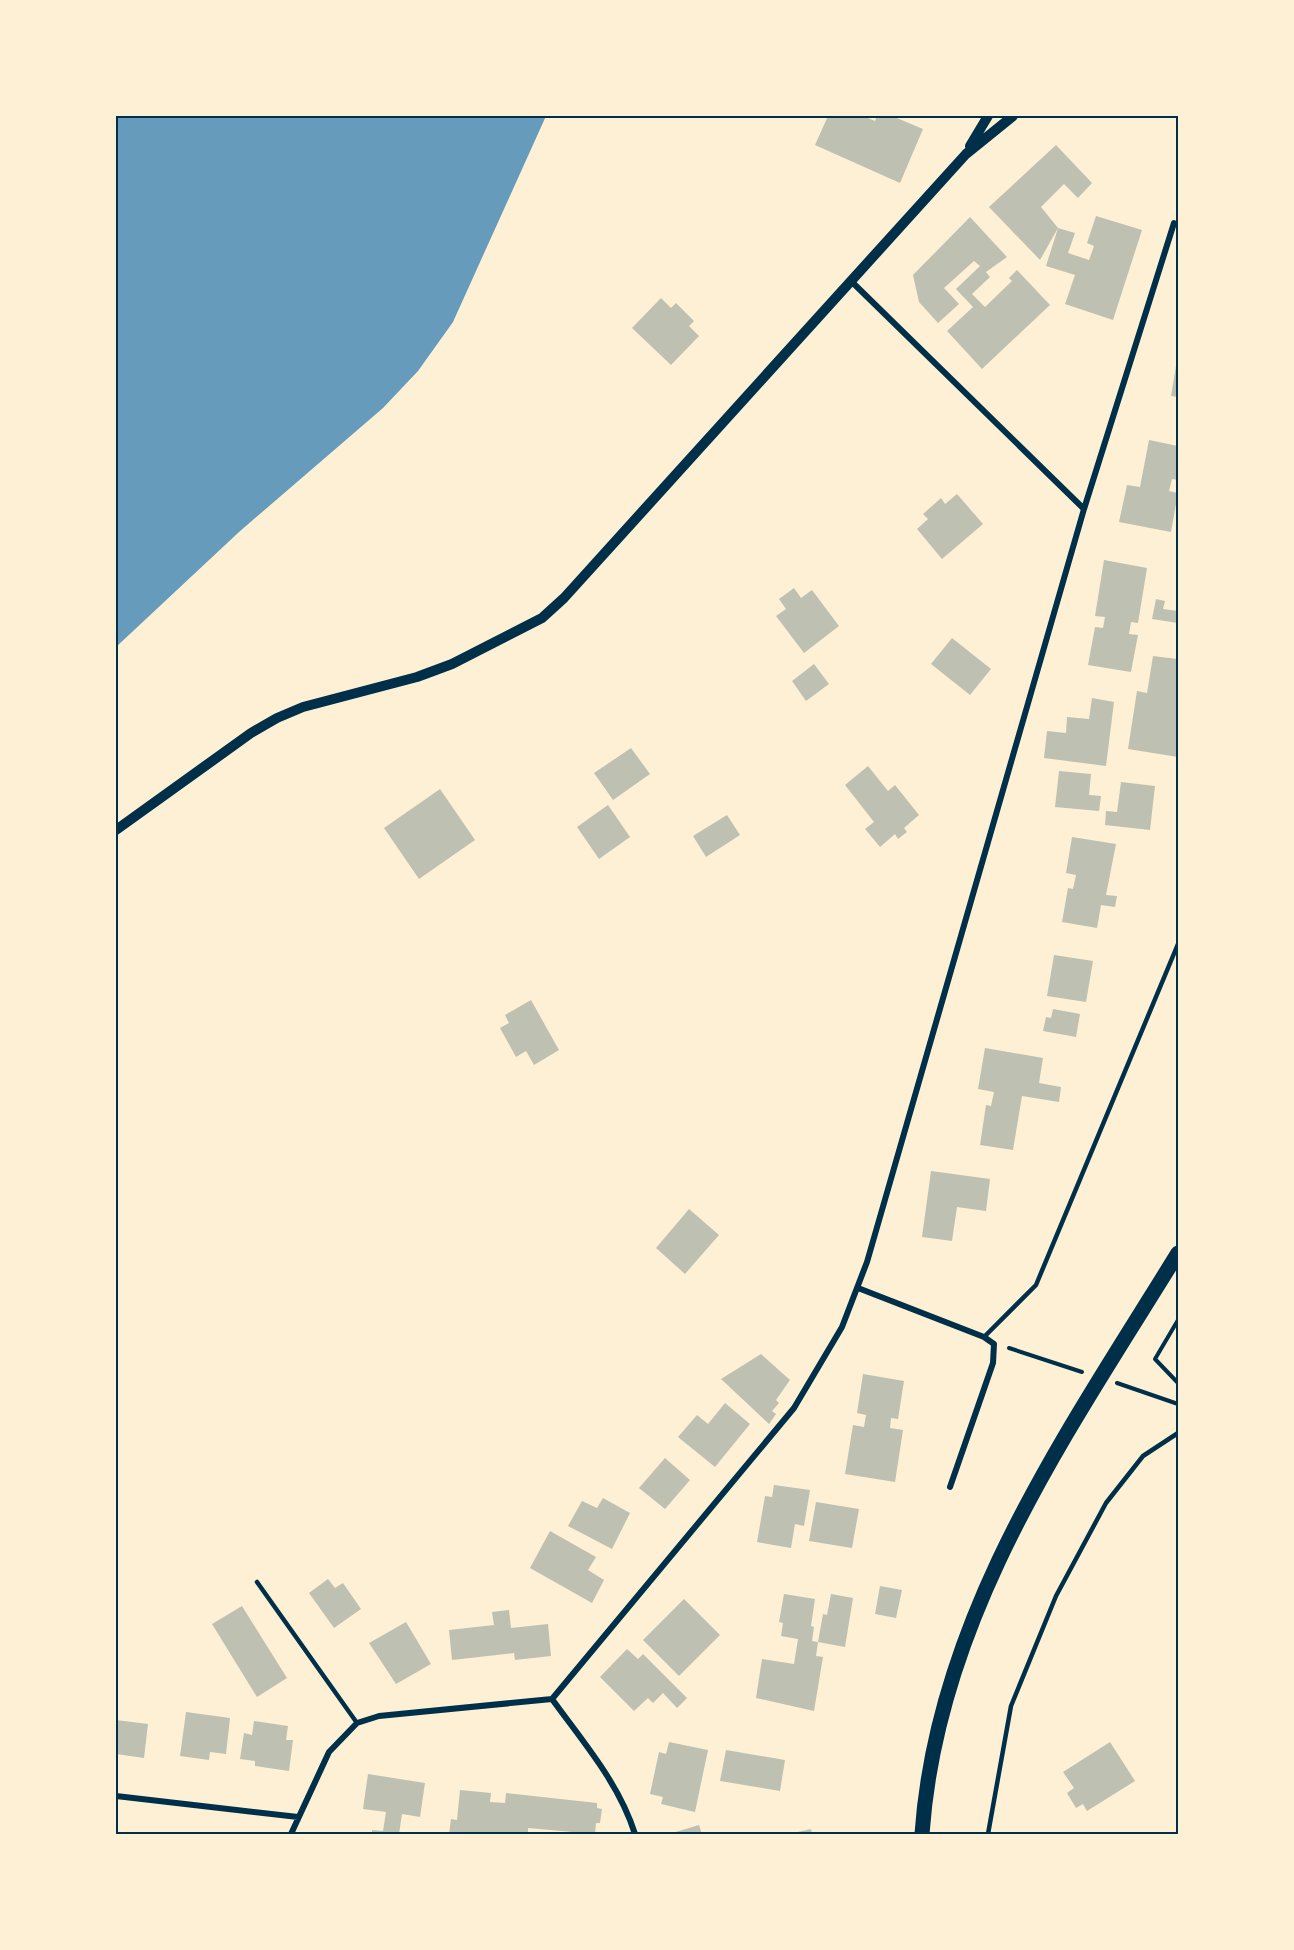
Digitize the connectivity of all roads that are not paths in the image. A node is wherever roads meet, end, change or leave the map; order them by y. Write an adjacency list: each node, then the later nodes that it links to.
1 (988, 116): 3 (street)
2 (1013, 116): 3 (street)
3 (966, 154): 5 (street)
4 (1174, 223): 6 (street)
5 (851, 281): 6 (street); 7 (street)
6 (1084, 509): 10 (street)
7 (116, 830)
8 (1179, 944): 11 (lane)
9 (1179, 1253): 21 (main road)
10 (858, 1288): 11 (street); 15 (street)
11 (984, 1337): 13 (street)
12 (1179, 1433): 22 (lane)
13 (950, 1487)
14 (257, 1582): 16 (lane)
15 (552, 1699): 16 (street); 20 (street)
16 (357, 1723): 18 (street)
17 (116, 1796): 18 (street)
18 (298, 1817): 19 (street)
19 (291, 1834)
20 (636, 1834)
21 (922, 1834)
22 (988, 1834)

